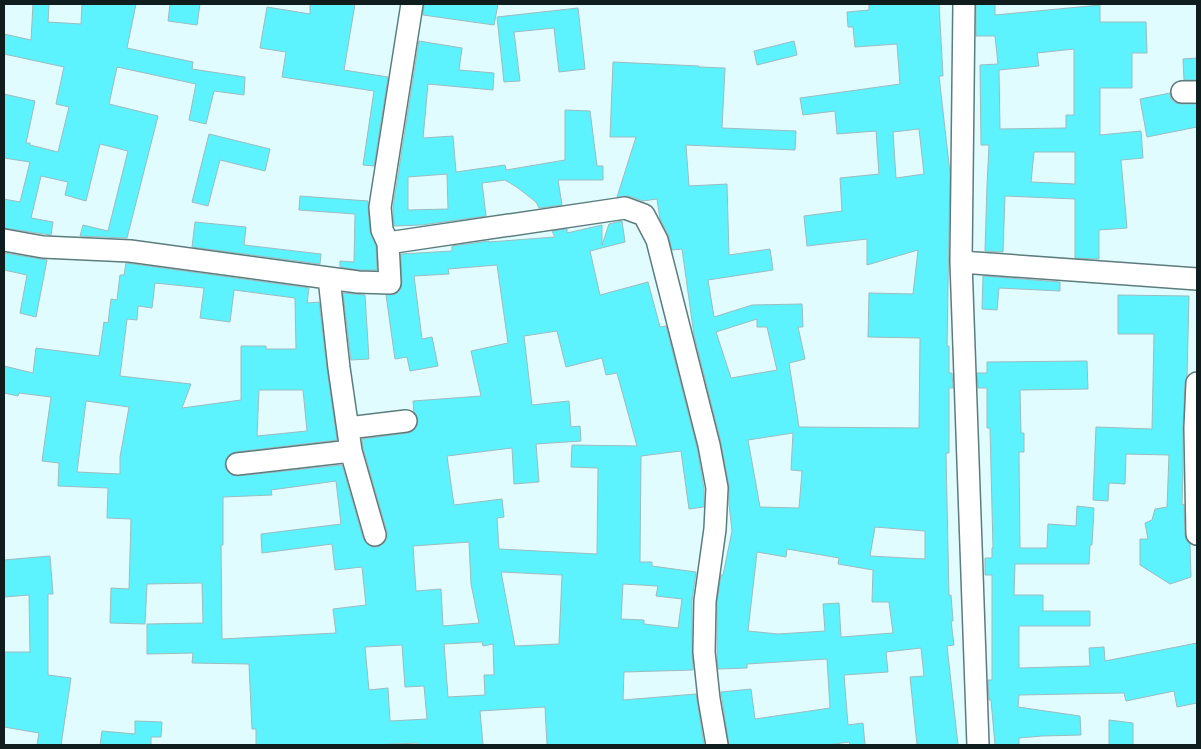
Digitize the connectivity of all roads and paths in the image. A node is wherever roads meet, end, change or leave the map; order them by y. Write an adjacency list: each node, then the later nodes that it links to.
1 (412, 4): 4 (street)
2 (964, 4): 5 (street)
3 (4, 240): 6 (street)
4 (388, 243): 6 (street); 16 (street)
5 (961, 262): 7 (street); 17 (street)
6 (329, 278): 10 (street)
7 (1197, 279)
8 (1197, 383): 11 (street)
9 (406, 420): 10 (street)
10 (348, 428): 12 (street)
11 (1196, 428): 14 (street)
12 (351, 450): 13 (street); 15 (street)
13 (237, 464)
14 (1197, 534)
15 (375, 536)
16 (717, 745)
17 (978, 745)

